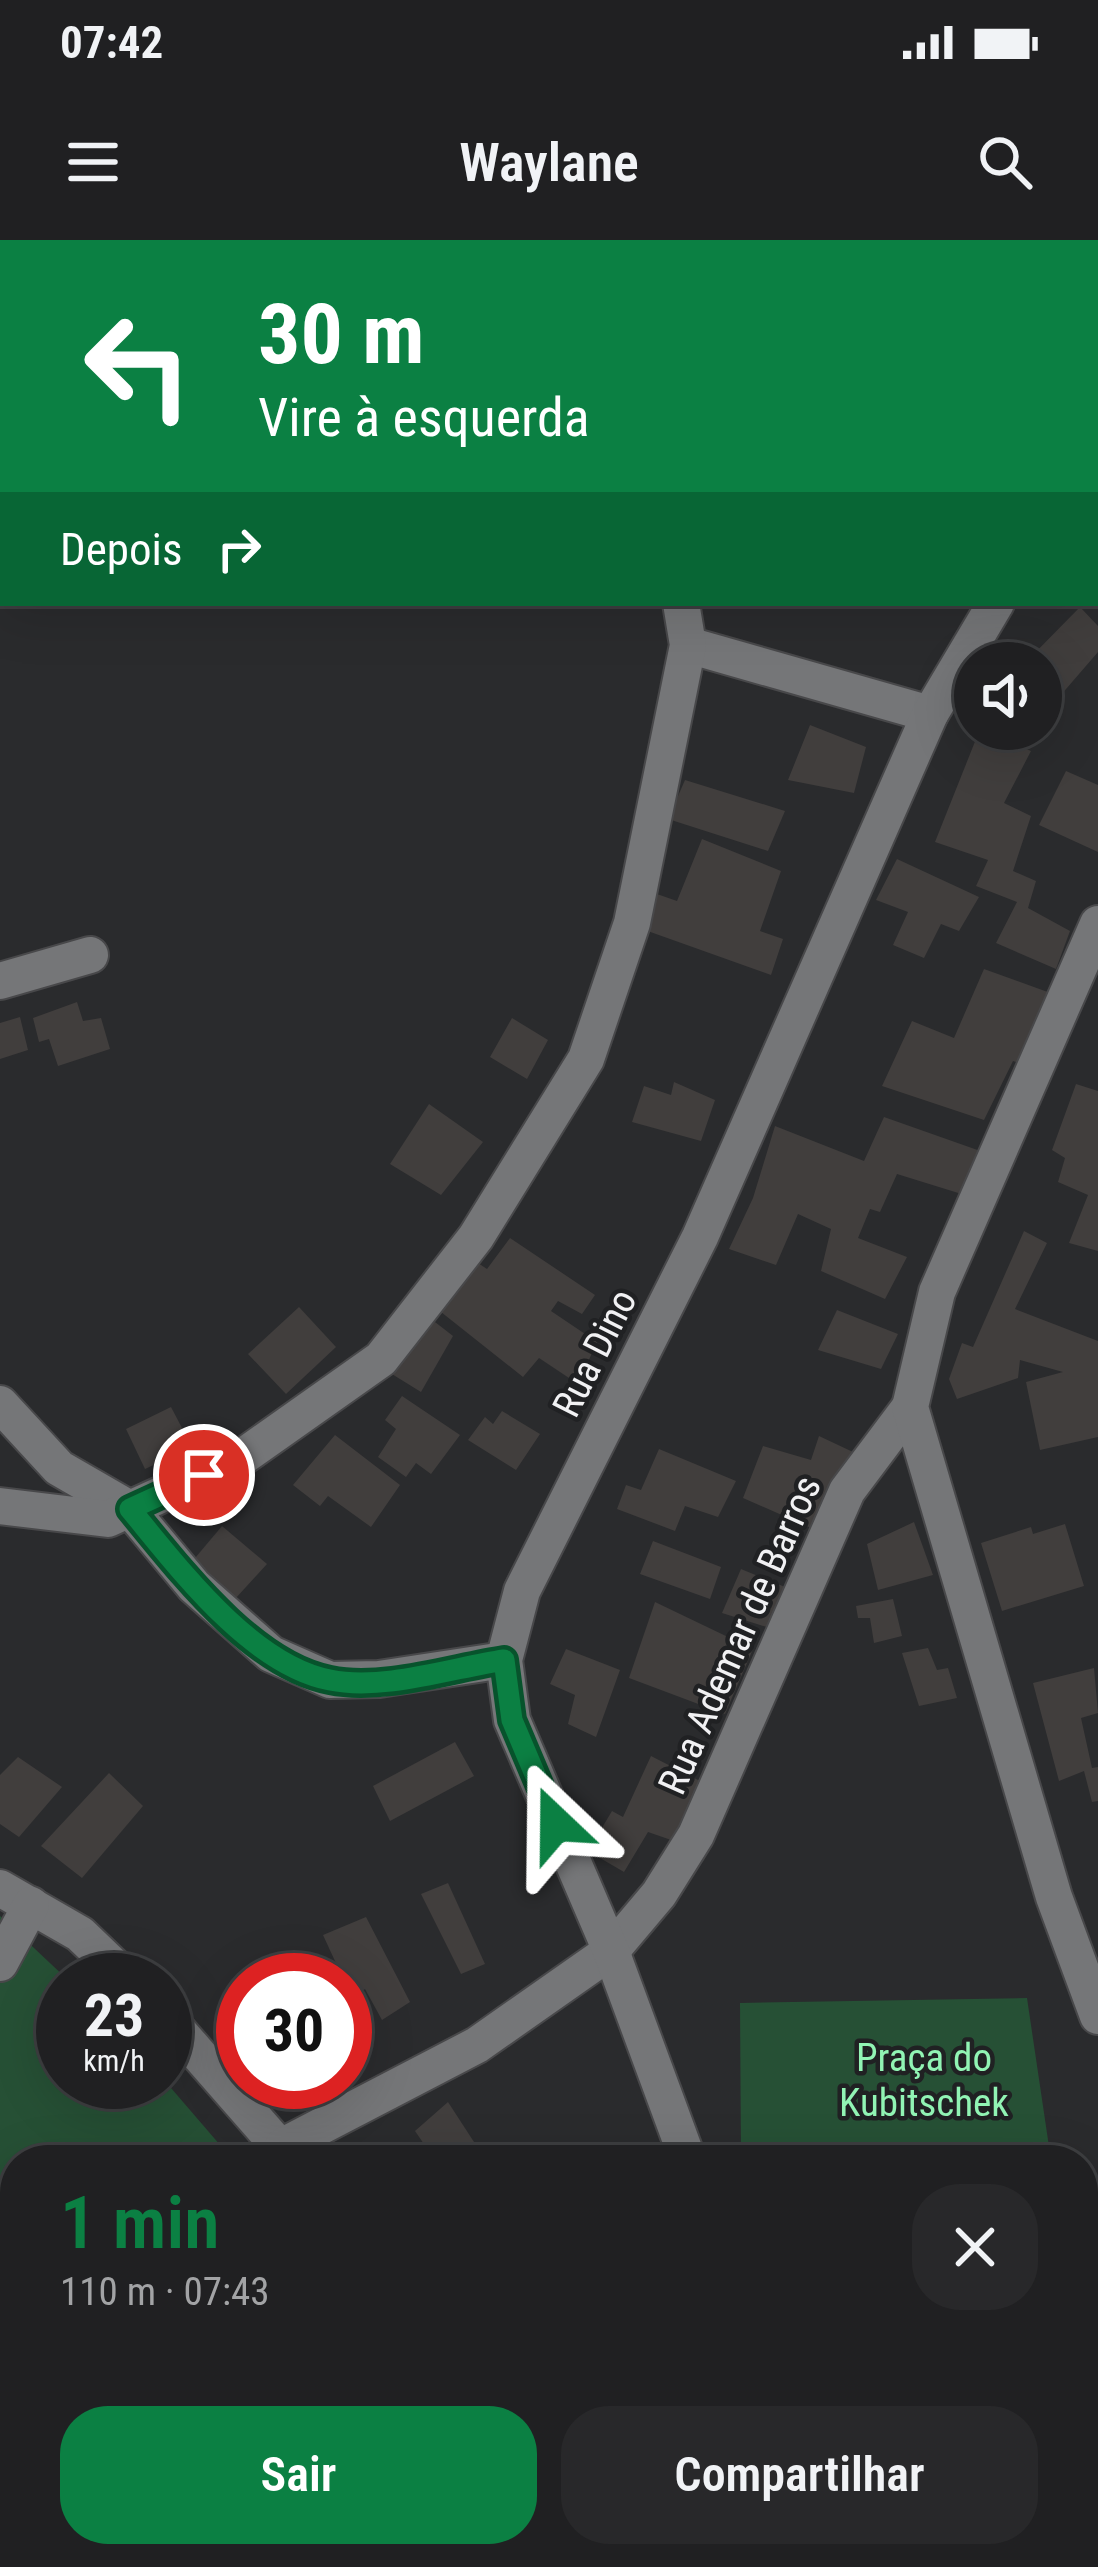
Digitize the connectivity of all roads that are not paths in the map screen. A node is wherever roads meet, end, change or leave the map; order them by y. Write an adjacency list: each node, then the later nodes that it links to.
1 (682, 606): 3 (street)
2 (994, 606): 4 (street, Rua Dino)
3 (688, 645): 4 (street); 11 (street)
4 (930, 713): 12 (street, Rua Dino)
5 (1098, 924): 9 (street, Rua Ademar de Barros)
6 (90, 955): 7 (street)
7 (0, 981)
8 (0, 1404): 11 (street)
9 (910, 1407): 14 (street, Rua Ademar de Barros); 17 (street)
10 (0, 1506): 11 (street)
11 (130, 1509): 12 (street)
12 (504, 1660): 14 (street, Rua Dino)
13 (16, 1897): 15 (street); 16 (street)
14 (611, 1951): 20 (street, Rua Ademar de Barros); 21 (street, Rua Dino)
15 (100, 1953)
16 (0, 1963)
17 (1098, 2016)
18 (192, 2046): 19 (street)
19 (280, 2145)
20 (301, 2145)
21 (682, 2145)

